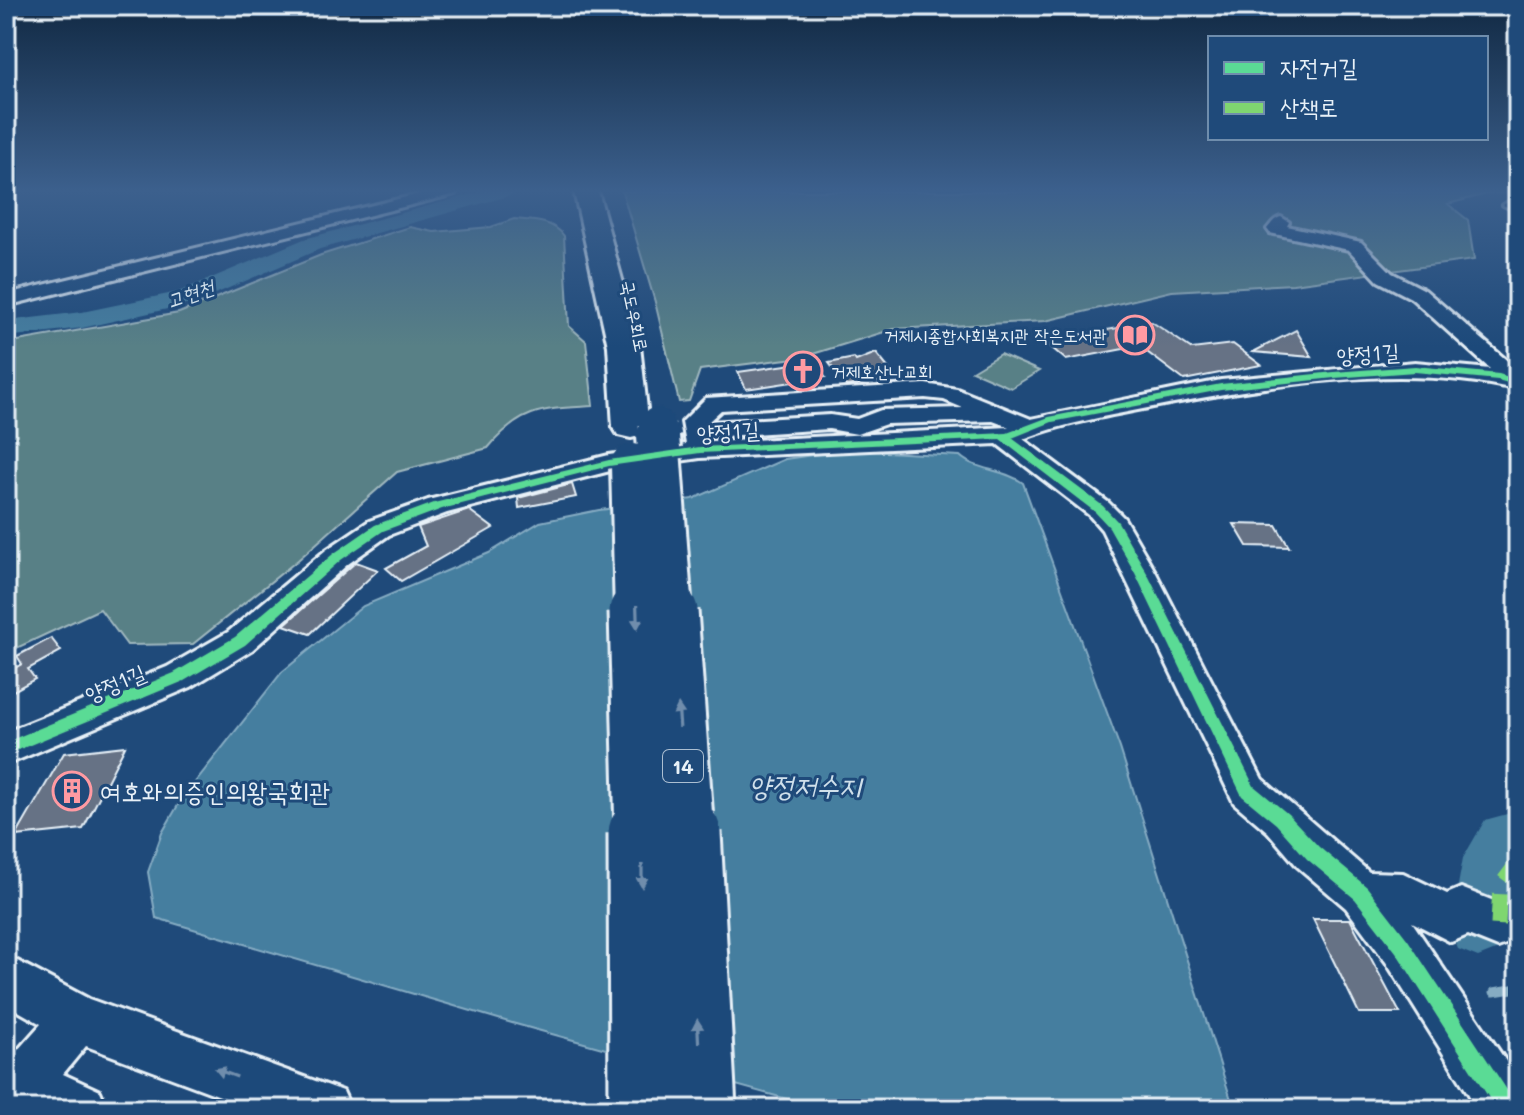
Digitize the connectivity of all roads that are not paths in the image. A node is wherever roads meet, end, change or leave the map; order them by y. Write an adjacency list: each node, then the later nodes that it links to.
1 (238, 243): 4 (street)
2 (605, 243): 7 (highway, 국도우회로 / 14)
3 (1339, 243): 5 (street)
4 (6, 300)
5 (1518, 383): 6 (street, 양정1길)
6 (1011, 426): 7 (street, 양정1길); 7 (street); 9 (street)
7 (671, 432): 8 (street, 양정1길); 16 (highway, 14, one-way to 16, bridge); 17 (highway, 14, one-way to 7, bridge)
8 (6, 749)
9 (1361, 893): 10 (street); 18 (street)
10 (1480, 917)
11 (6, 978): 12 (street)
12 (77, 1019): 13 (street); 15 (street, one-way to 12)
13 (12, 1085): 14 (street)
14 (82, 1109)
15 (325, 1109)
16 (643, 1109)
17 (702, 1109)
18 (1508, 1109)

